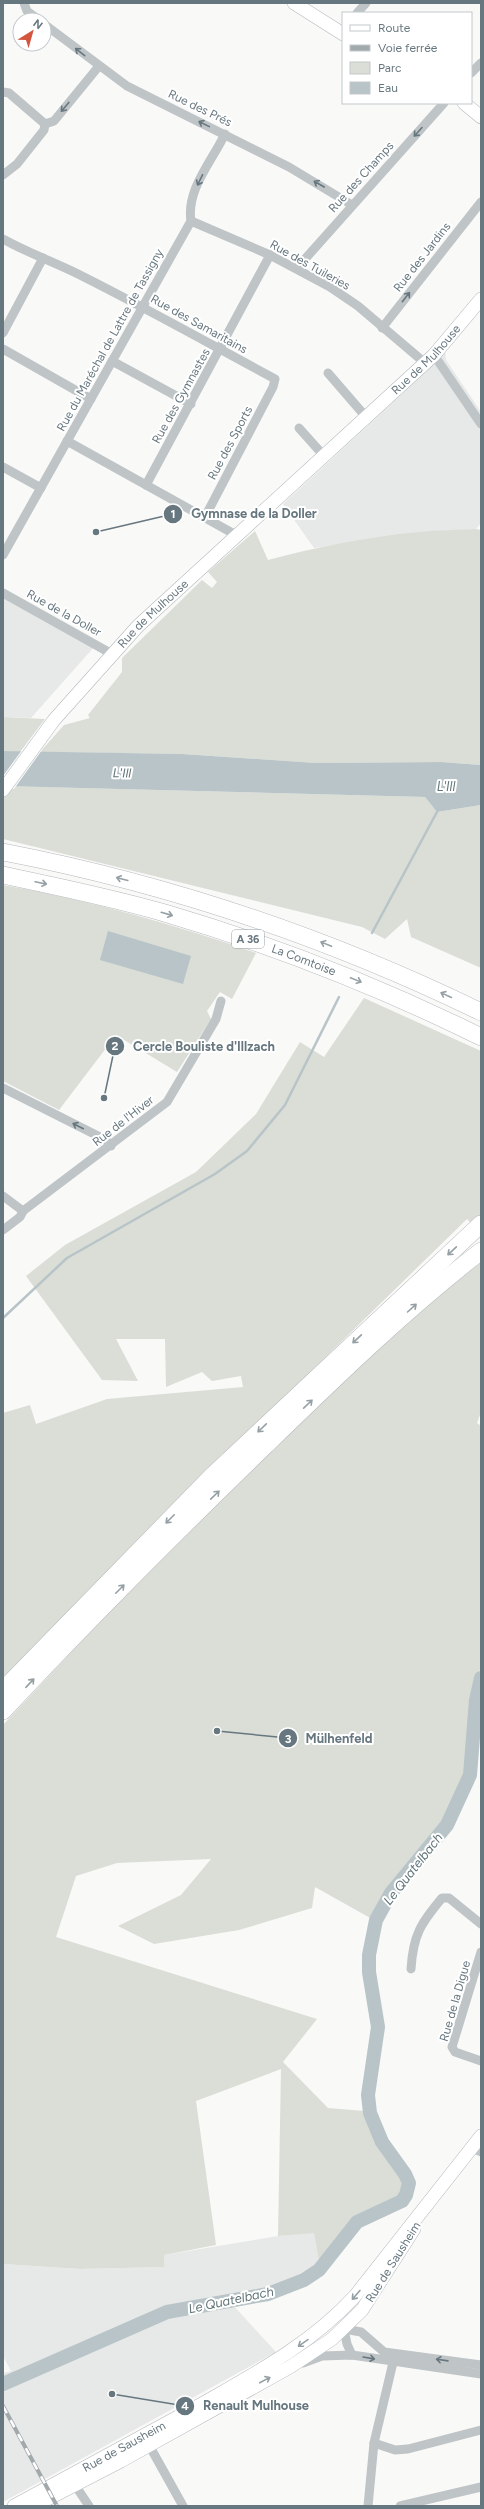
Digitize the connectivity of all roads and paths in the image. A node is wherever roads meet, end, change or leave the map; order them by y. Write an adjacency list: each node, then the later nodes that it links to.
1 (24, 3): 4 (street)
2 (294, 3): 7 (main road)
3 (366, 3): 5 (street)
4 (28, 12)
5 (358, 12)
6 (52, 30): 9 (street, Rue des Prés, one-way to 6)
7 (342, 31)
8 (481, 63): 10 (street)
9 (99, 66): 15 (street, one-way to 15); 16 (street, Rue des Prés, one-way to 9)
10 (472, 72)
11 (3, 92): 15 (street)
12 (443, 104): 19 (street, Rue des Champs, one-way to 19)
13 (465, 104): 14 (main road)
14 (481, 117)
15 (45, 124): 17 (street)
16 (225, 134): 19 (street, Rue des Prés, one-way to 16); 20 (street, Rue du Maréchal de Lattre de Tassigny, one-way to 20)
17 (3, 175)
18 (481, 202): 27 (street, Rue des Jardins, one-way to 18)
19 (352, 205): 24 (street, Rue des Champs)
20 (190, 221): 22 (street, Rue des Tuileries); 26 (street, Rue du Maréchal de Lattre de Tassigny)
21 (3, 239): 23 (street, Rue des Samaritains)
22 (270, 255): 24 (street, Rue des Tuileries); 30 (street, Rue des Gymnastes)
23 (43, 258): 26 (street, Rue des Samaritains); 28 (street)
24 (297, 268): 27 (street, Rue des Tuileries)
25 (481, 299): 31 (main road, Rue de Mulhouse)
26 (142, 306): 30 (street, Rue des Samaritains); 32 (street, Rue du Maréchal de Lattre de Tassigny)
27 (382, 328): 31 (street, Rue des Tuileries)
28 (3, 333)
29 (3, 349): 35 (street)
30 (221, 349): 34 (street, Rue des Samaritains); 36 (street, Rue des Gymnastes)
31 (430, 359): 37 (main road, Rue de Mulhouse); 38 (street, Rue des Tuileries)
32 (112, 361): 35 (street, Rue du Maréchal de Lattre de Tassigny); 36 (street)
33 (328, 373): 37 (street)
34 (275, 379): 45 (street, Rue des Sports)
35 (91, 399): 40 (street, Rue du Maréchal de Lattre de Tassigny)
36 (191, 404): 43 (street, Rue des Gymnastes)
37 (366, 417): 41 (main road, Rue de Mulhouse)
38 (481, 424)
39 (299, 428): 41 (street)
40 (67, 441): 43 (street); 44 (street, Rue du Maréchal de Lattre de Tassigny)
41 (324, 456): 46 (main road, Rue de Mulhouse)
42 (3, 467): 44 (street)
43 (146, 485): 45 (street)
44 (41, 488): 47 (street, Rue du Maréchal de Lattre de Tassigny)
45 (205, 517): 46 (street)
46 (236, 535): 49 (main road, Rue de Mulhouse)
47 (3, 555)
48 (3, 593): 49 (street, Rue de la Doller)
49 (112, 654): 50 (main road, Rue de Mulhouse)
50 (3, 790)
51 (3, 852): 54 (highway, La Comtoise / A 36, one-way to 51)
52 (3, 875): 55 (highway, La Comtoise / A 36, one-way to 55)
53 (221, 1001): 57 (street, Rue de l'Hiver)
54 (481, 1012)
55 (481, 1036)
56 (3, 1088): 57 (street, one-way to 56)
57 (111, 1146): 59 (street, Rue de l'Hiver)
58 (3, 1196): 59 (street)
59 (24, 1211): 61 (street, Rue de l'Hiver)
60 (481, 1224): 63 (highway, one-way to 63)
61 (3, 1230)
62 (481, 1251): 64 (highway, one-way to 62)
63 (3, 1690)
64 (3, 1711)
65 (481, 1924): 67 (street)
66 (481, 1952): 68 (street, Rue de la Digue)
67 (411, 1969)
68 (481, 2061)
69 (481, 2136): 70 (main road, Rue de Sausheim)
70 (476, 2150): 71 (main road, Rue de Sausheim)
71 (424, 2210): 72 (main road, Rue de Sausheim, one-way to 72); 73 (main road, Rue de Sausheim)
72 (334, 2319): 73 (street); 80 (main road, Rue de Sausheim, one-way to 80)
73 (344, 2329): 74 (street); 75 (street); 77 (main road, Rue de Sausheim)
74 (352, 2355): 75 (street, one-way to 75); 77 (street)
75 (394, 2358): 76 (street, one-way to 75); 78 (street); 81 (street)
76 (481, 2365)
77 (290, 2367): 80 (main road, Rue de Sausheim, one-way to 77)
78 (481, 2374)
79 (481, 2430): 81 (street)
80 (146, 2441): 82 (main road, Rue de Sausheim); 87 (street)
81 (374, 2444): 88 (street)
82 (73, 2481): 84 (main road, Rue de Sausheim); 85 (main road, Rue de Sausheim); 86 (street)
83 (481, 2487): 89 (street)
84 (14, 2506)
85 (34, 2506)
86 (89, 2506)
87 (183, 2506)
88 (368, 2506)
89 (400, 2506)

